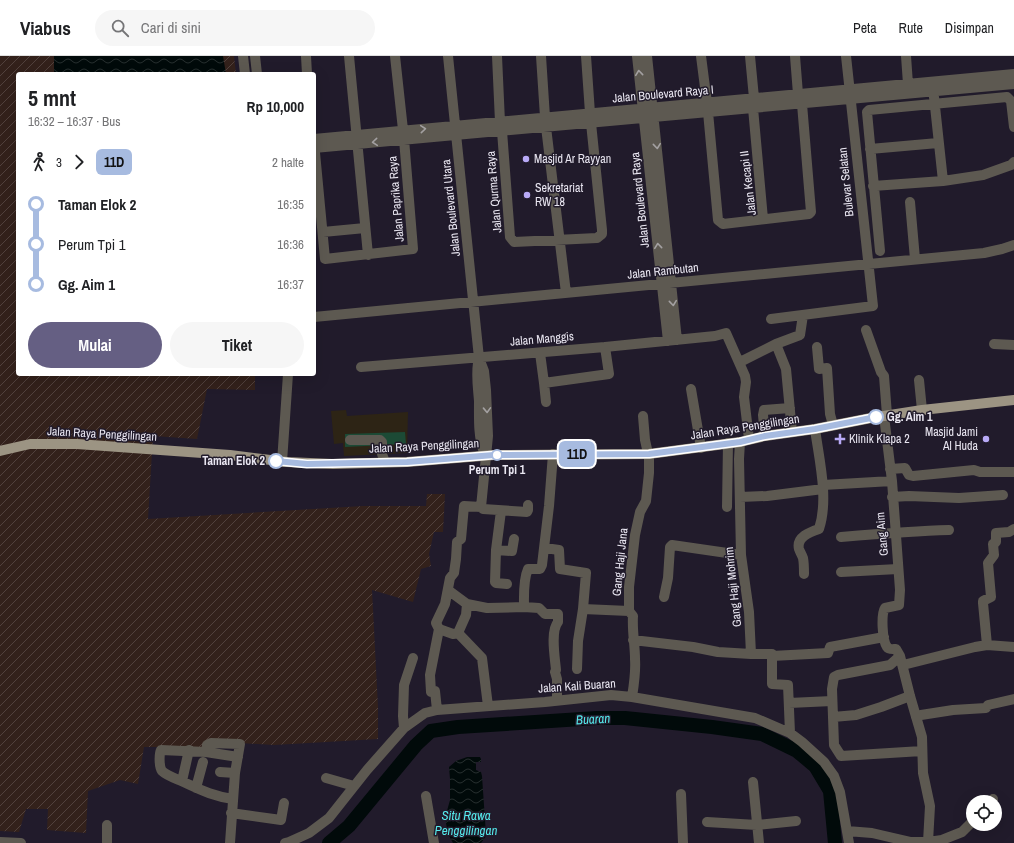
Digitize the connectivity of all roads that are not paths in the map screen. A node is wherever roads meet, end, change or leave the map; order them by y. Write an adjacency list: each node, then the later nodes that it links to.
1 (243, 56): 17 (street)
2 (255, 56): 18 (street)
3 (306, 56): 19 (street)
4 (350, 56): 36 (street)
5 (395, 56): 35 (street)
6 (448, 56): 34 (street, Jalan Boulevard Utara)
7 (497, 56): 32 (street)
8 (541, 56): 31 (street)
9 (586, 56): 30 (street)
10 (637, 56): 29 (street, Jalan Boulevard Raya, one-way to 10)
11 (647, 56): 29 (street, Jalan Boulevard Raya)
12 (702, 56): 28 (street)
13 (750, 56): 26 (street, Jalan Kecapi II)
14 (795, 56): 25 (street)
15 (846, 56): 24 (street, Bulevar Selatan)
16 (906, 56): 21 (street)
17 (245, 72)
18 (257, 72)
19 (308, 72)
20 (1014, 74): 23 (street, Jalan Boulevard Raya I)
21 (908, 84): 23 (street, Jalan Boulevard Raya I); 24 (street, Jalan Boulevard Raya I)
22 (1014, 84): 23 (street, Jalan Boulevard Raya I)
23 (933, 87): 24 (street, Jalan Boulevard Raya I); 27 (street)
24 (850, 94): 25 (street, Jalan Boulevard Raya I); 53 (street, Bulevar Selatan)
25 (800, 99): 26 (street, Jalan Boulevard Raya I); 45 (street, Jalan Kecapi II)
26 (753, 103): 28 (street, Jalan Boulevard Raya I); 45 (street, Jalan Kecapi II)
27 (935, 104): 33 (street); 37 (street); 39 (street)
28 (707, 107): 29 (street, Jalan Boulevard Raya I); 45 (street)
29 (648, 113): 30 (street, Jalan Boulevard Raya I); 54 (street, Jalan Boulevard Raya)
30 (590, 118): 31 (street, Jalan Boulevard Raya I); 48 (street, Jalan Qurma Raya)
31 (546, 122): 32 (street, Jalan Boulevard Raya I); 48 (street)
32 (501, 126): 34 (street, Jalan Boulevard Raya I); 48 (street, Jalan Qurma Raya)
33 (1014, 127)
34 (455, 130): 35 (street, Jalan Boulevard Raya I); 56 (street, Jalan Boulevard Utara)
35 (403, 135): 36 (street, Jalan Boulevard Raya I); 51 (street, Jalan Paprika Raya)
36 (357, 139): 38 (street, Jalan Boulevard Raya I); 46 (street)
37 (938, 143): 39 (street); 42 (street)
38 (316, 144)
39 (870, 149): 43 (street)
40 (1014, 162): 42 (street)
41 (316, 166): 47 (street, Jalan Paprika Raya)
42 (943, 181): 43 (street)
43 (873, 186): 50 (street)
44 (910, 202): 52 (street)
45 (763, 219)
46 (365, 228): 47 (street); 51 (street)
47 (322, 232): 51 (street, Jalan Paprika Raya)
48 (560, 240): 55 (street)
49 (1014, 245): 52 (street, Jalan Rambutan)
50 (880, 251)
51 (368, 255)
52 (915, 259): 53 (street, Jalan Rambutan)
53 (867, 263): 54 (street, Jalan Rambutan); 57 (street, Bulevar Selatan)
54 (667, 284): 55 (street, Jalan Rambutan); 61 (street, Jalan Boulevard Raya)
55 (566, 293): 56 (street, Jalan Rambutan)
56 (473, 302): 58 (street, Jalan Rambutan); 68 (street, Jalan Boulevard Utara)
57 (803, 315): 59 (street); 62 (street)
58 (316, 317)
59 (771, 319)
60 (866, 330): 80 (street, Gang Aim)
61 (673, 340): 65 (street, Jalan Manggis); 69 (street, Jalan Manggis)
62 (776, 344): 69 (street); 77 (street)
63 (994, 344): 64 (street)
64 (1014, 344)
65 (605, 347): 67 (street, Jalan Manggis); 73 (street)
66 (817, 347): 81 (street)
67 (540, 353): 68 (street, Jalan Manggis); 73 (street)
68 (479, 358): 70 (street, Jalan Manggis); 92 (street, Jalan Boulevard Utara)
69 (740, 362): 86 (street, Gang Haji Mohrim)
70 (361, 367)
71 (288, 376): 93 (street)
72 (919, 380): 78 (street)
73 (544, 383): 76 (street)
74 (692, 389): 88 (street)
75 (1014, 400): 78 (main road, Jalan Raya Penggilingan)
76 (546, 402)
77 (790, 408): 83 (street); 84 (street)
78 (922, 410): 80 (main road, Jalan Raya Penggilingan)
79 (643, 416): 91 (street, Gang Haji Jana)
80 (885, 416): 81 (main road, Jalan Raya Penggilingan); 95 (street, Gang Aim)
81 (833, 425): 82 (main road, Jalan Raya Penggilingan)
82 (815, 429): 83 (main road, Jalan Raya Penggilingan); 98 (street)
83 (792, 432): 84 (main road, Jalan Raya Penggilingan)
84 (765, 436): 86 (main road, Jalan Raya Penggilingan)
85 (350, 440): 94 (street)
86 (744, 441): 87 (main road, Jalan Raya Penggilingan); 100 (street, Gang Haji Mohrim)
87 (728, 443): 88 (main road, Jalan Raya Penggilingan); 104 (street)
88 (700, 448): 91 (main road, Jalan Raya Penggilingan)
89 (0, 450): 93 (main road, Jalan Raya Penggilingan)
90 (553, 454): 91 (main road, Jalan Raya Penggilingan); 92 (main road, Jalan Raya Penggilingan); 111 (street)
91 (649, 454): 123 (street, Gang Haji Jana)
92 (485, 456): 94 (main road, Jalan Raya Penggilingan); 103 (street, Jalan Boulevard Utara)
93 (282, 462): 94 (main road, Jalan Raya Penggilingan)
94 (385, 462)
95 (890, 469): 96 (street); 97 (street, Gang Aim)
96 (1014, 472)
97 (892, 481): 98 (street); 101 (street, Gang Aim)
98 (823, 487): 100 (street); 116 (street)
99 (1004, 495): 101 (street)
100 (740, 497): 113 (street, Gang Haji Mohrim)
101 (892, 497): 108 (street, Gang Aim)
102 (528, 505): 105 (street)
103 (482, 507): 105 (street); 118 (street)
104 (727, 507)
105 (501, 511): 112 (street)
106 (1014, 529): 128 (street)
107 (949, 530): 108 (street)
108 (895, 532): 109 (street); 114 (street, Gang Aim)
109 (841, 538)
110 (514, 539): 112 (street)
111 (545, 548): 121 (street); 122 (street)
112 (496, 550): 117 (street)
113 (742, 555): 119 (street); 130 (street, Gang Haji Mohrim)
114 (898, 569): 115 (street); 126 (street, Gang Aim)
115 (841, 572)
116 (804, 574)
117 (507, 584)
118 (448, 590): 120 (street); 124 (street)
119 (664, 597)
120 (467, 604): 121 (street); 125 (street)
121 (524, 607): 139 (street)
122 (583, 609): 123 (street); 134 (street)
123 (629, 611): 127 (street, Gang Haji Jana)
124 (439, 629): 125 (street); 142 (street)
125 (458, 633): 141 (street)
126 (884, 637): 131 (street); 133 (street)
127 (634, 640): 130 (street); 136 (street, Gang Haji Jana)
128 (987, 645): 129 (street); 133 (street)
129 (1014, 647)
130 (751, 654): 131 (street)
131 (772, 656): 137 (street)
132 (413, 658): 145 (street)
133 (901, 661): 135 (street); 140 (street)
134 (577, 670)
135 (910, 696): 143 (street); 144 (street)
136 (632, 697): 139 (street, Jalan Kali Buaran); 146 (street, Jalan Kali Buaran)
137 (789, 698): 140 (street); 146 (street)
138 (1014, 699): 144 (street)
139 (557, 700): 141 (street, Jalan Kali Buaran)
140 (832, 701): 143 (street)
141 (488, 706): 142 (street, Jalan Kali Buaran)
142 (437, 710): 145 (street, Jalan Kali Buaran)
143 (833, 717): 148 (street)
144 (916, 717): 148 (street)
145 (404, 728): 155 (street, Jalan Kali Buaran)
146 (790, 733): 167 (street, Jalan Kali Buaran)
147 (189, 750): 151 (street); 153 (street); 153 (street)
148 (922, 751): 169 (street)
149 (203, 762): 156 (street)
150 (220, 772): 151 (street)
151 (235, 773): 159 (street)
152 (326, 778): 155 (street)
153 (182, 781): 156 (street)
154 (753, 782): 165 (street)
155 (354, 786): 173 (street, Jalan Kali Buaran)
156 (196, 788): 159 (street)
157 (681, 794): 175 (street)
158 (426, 796): 174 (street)
159 (233, 800): 161 (street)
160 (284, 803): 161 (street)
161 (231, 813): 172 (street)
162 (796, 821): 165 (street)
163 (707, 822): 165 (street)
164 (106, 825): 171 (street)
165 (757, 825): 176 (street)
166 (966, 828): 169 (street)
167 (847, 831): 169 (street); 177 (street, Jalan Kali Buaran)
168 (0, 842): 170 (street)
169 (928, 842)
170 (21, 843)
171 (107, 843)
172 (230, 843)
173 (285, 843)
174 (434, 843)
175 (683, 843)
176 (759, 843)
177 (849, 843)

